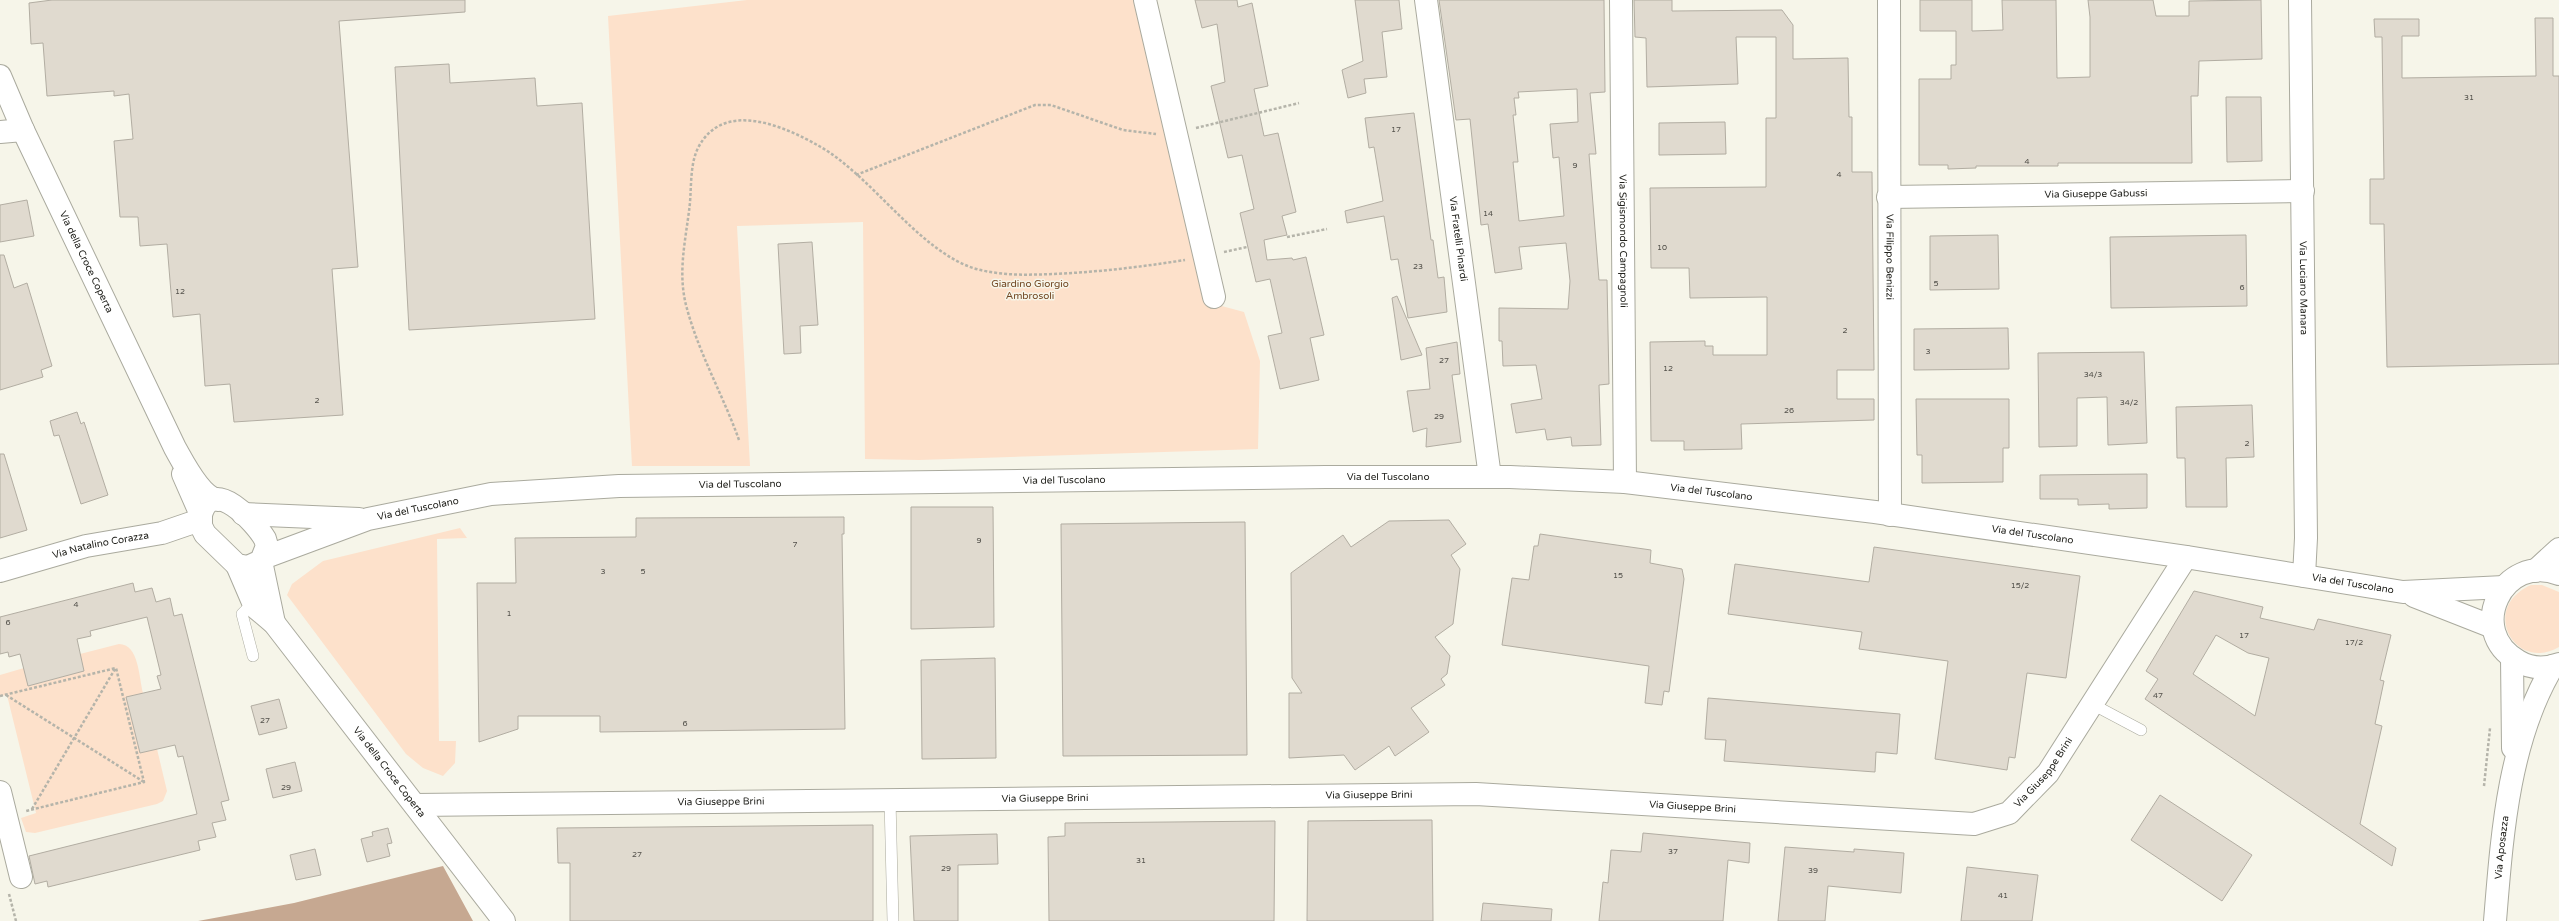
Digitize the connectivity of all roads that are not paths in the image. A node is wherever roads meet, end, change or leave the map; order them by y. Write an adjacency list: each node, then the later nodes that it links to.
1 (1145, 0): 11 (street)
2 (1426, 0): 13 (street, Via Fratelli Pinardi)
3 (1621, 0): 14 (street, Via Sigismondo Campagnoli)
4 (1889, 0): 10 (street, Via Filippo Benizzi)
5 (2300, 0): 9 (street, Via Luciano Manara)
6 (0, 76): 7 (street, Via della Croce Coperta)
7 (23, 130): 8 (street); 12 (street, Via della Croce Coperta)
8 (0, 132)
9 (2303, 191): 10 (street, Via Giuseppe Gabussi); 29 (street, Via Luciano Manara)
10 (1888, 197): 17 (street, Via Filippo Benizzi)
11 (1214, 297)
12 (175, 448): 15 (street, Via della Croce Coperta); 18 (street, Via della Croce Coperta)
13 (1490, 477): 14 (street, Via del Tuscolano); 19 (street, Via del Tuscolano)
14 (1625, 482): 17 (street, Via del Tuscolano)
15 (218, 500): 16 (street, Via della Croce Coperta); 18 (street)
16 (243, 514): 19 (street, Via del Tuscolano); 24 (street, Via della Croce Coperta)
17 (1890, 514): 23 (street, Via del Tuscolano)
18 (200, 517): 20 (street, Via Natalino Corazza); 21 (street, Via della Croce Coperta)
19 (368, 519): 24 (street, Via del Tuscolano)
20 (162, 533): 21 (street); 26 (street, Via Natalino Corazza)
21 (210, 539): 25 (street, Via della Croce Coperta)
22 (2559, 549): 27 (street)
23 (2186, 557): 29 (street, Via del Tuscolano); 38 (street, Via Giuseppe Brini)
24 (262, 560): 25 (street); 33 (street, Via della Croce Coperta)
25 (238, 565): 32 (street, Via della Croce Coperta)
26 (0, 571)
27 (2535, 571): 28 (street); 30 (street)
28 (2559, 574)
29 (2304, 576): 31 (street, Via del Tuscolano)
30 (2504, 587): 31 (street); 34 (street)
31 (2403, 592): 34 (street)
32 (253, 603): 33 (street, Via della Croce Coperta); 35 (lane)
33 (274, 623): 43 (street, Via della Croce Coperta)
34 (2492, 627): 36 (street)
35 (253, 656)
36 (2512, 658): 37 (street); 40 (street, Via Aposazza)
37 (2556, 665): 40 (street, Via Aposazza)
38 (2092, 704): 39 (lane); 42 (street, Via Giuseppe Brini)
39 (2141, 730)
40 (2514, 773): 47 (street, Via Aposazza)
41 (0, 792): 44 (street)
42 (890, 800): 43 (street, Via Giuseppe Brini); 46 (lane)
43 (415, 806): 45 (street, Via della Croce Coperta)
44 (21, 877)
45 (504, 921)
46 (893, 921)
47 (2495, 921)

